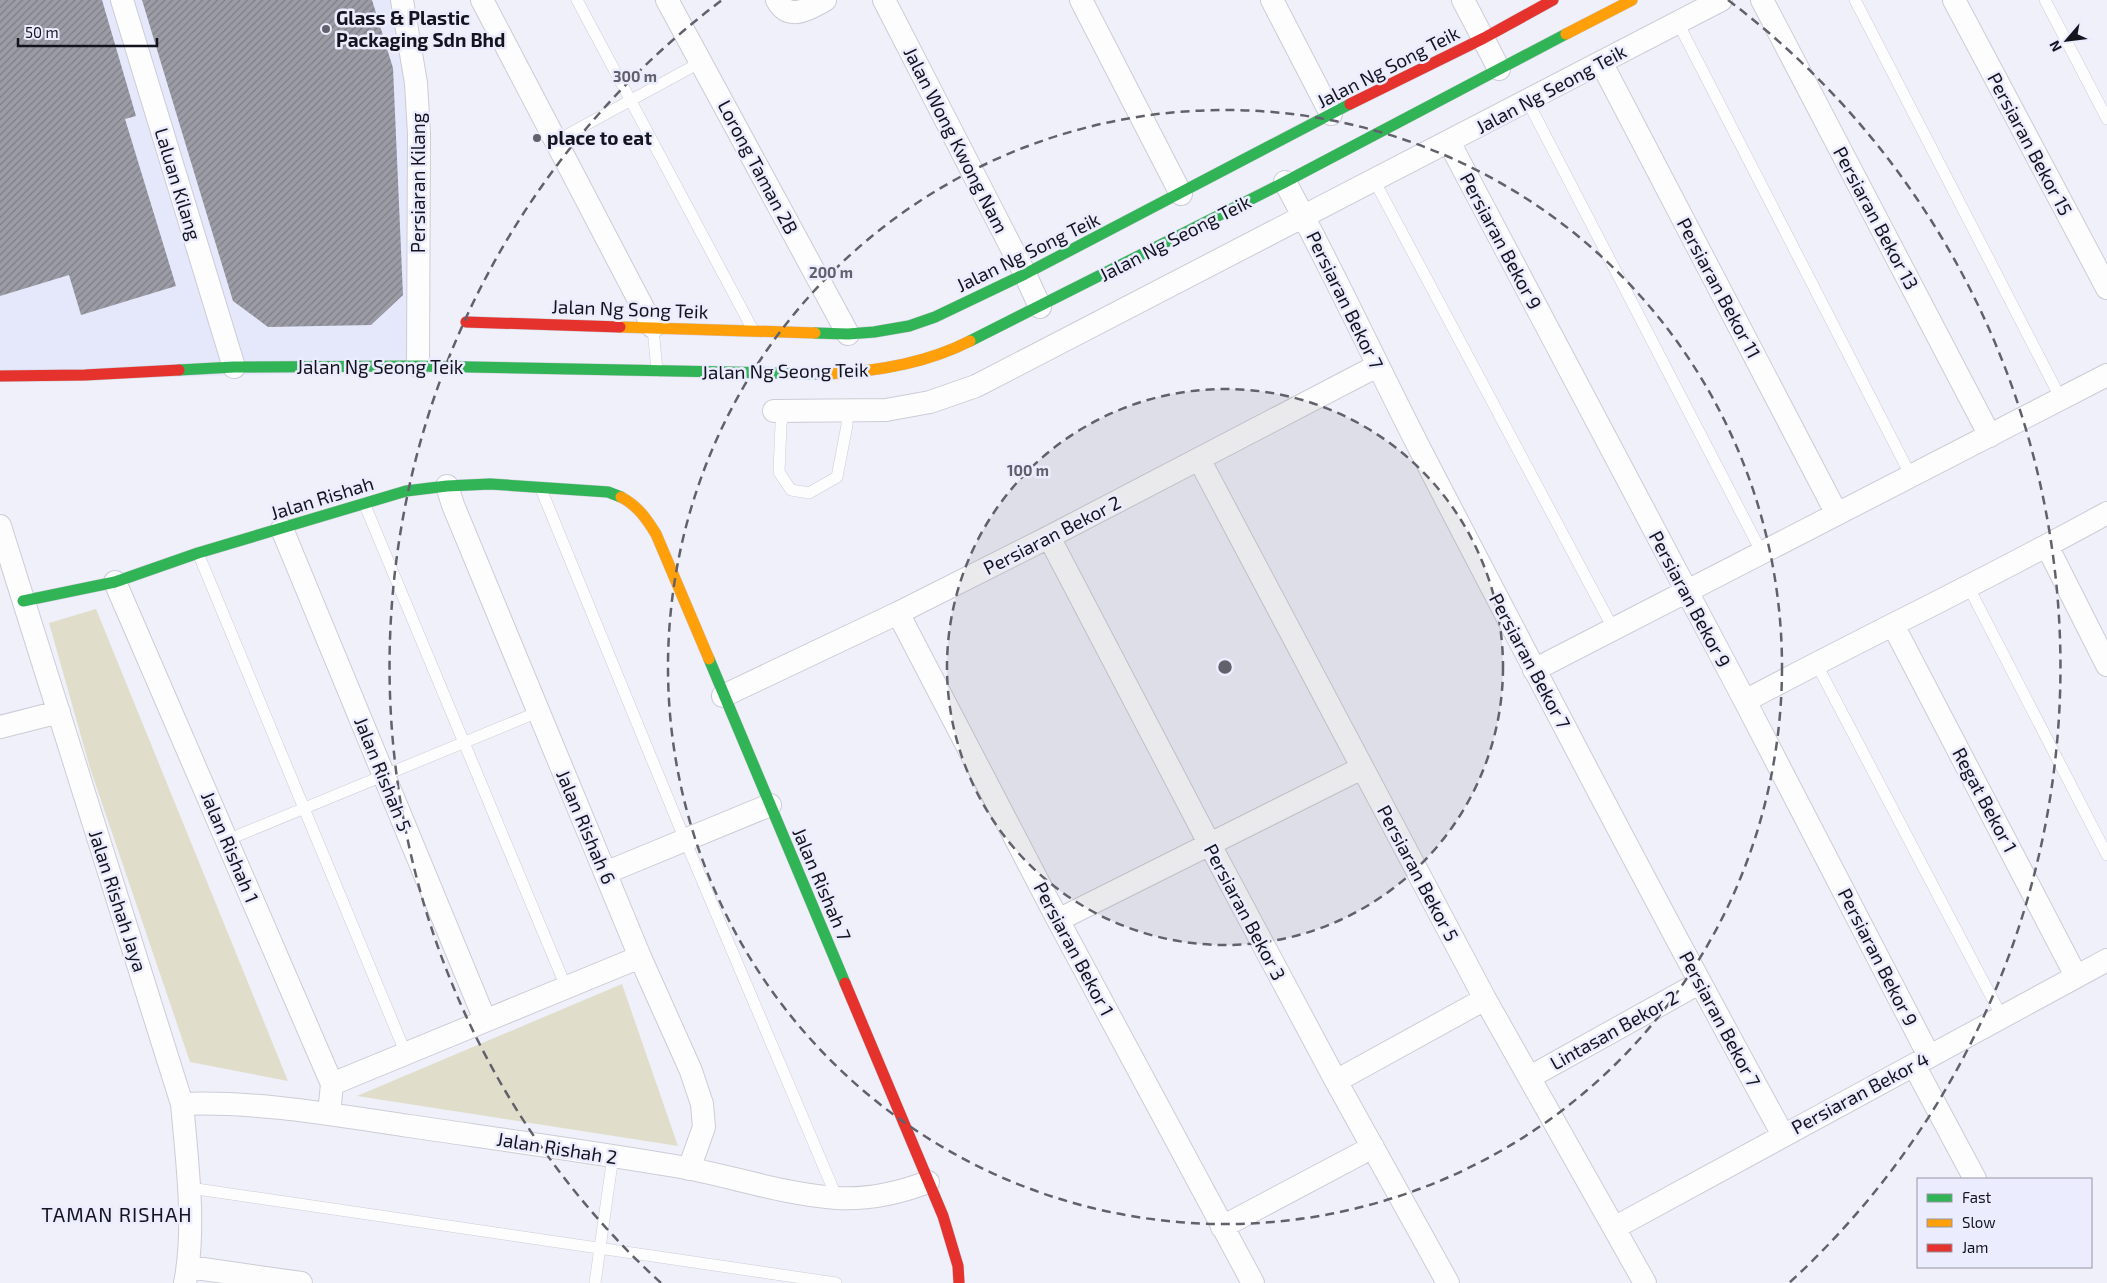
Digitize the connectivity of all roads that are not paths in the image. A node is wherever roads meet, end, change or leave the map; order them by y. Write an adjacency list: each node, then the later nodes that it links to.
1 (122, 0): 43 (street, Laluan Kilang)
2 (402, 0): 41 (street, Persiaran Kilang)
3 (482, 0): 28 (street)
4 (577, 0): 24 (lane)
5 (667, 0): 21 (street, Lorong Taman 2B)
6 (777, 0): 7 (street)
7 (825, 0)
8 (884, 0): 34 (street, Jalan Wong Kwong Nam)
9 (1081, 0): 32 (street)
10 (1272, 0): 26 (street)
11 (1463, 0): 20 (street)
12 (1553, 0): 20 (street, Jalan Ng Song Teik)
13 (1632, 0): 23 (street, Jalan Ng Seong Teik)
14 (1721, 0): 19 (street, Jalan Ng Seong Teik)
15 (1762, 0): 50 (street, Persiaran Bekor 13)
16 (1855, 0): 47 (lane)
17 (1954, 0): 35 (street, Persiaran Bekor 15)
18 (2045, 0): 27 (lane)
19 (1678, 23): 22 (street, Jalan Ng Seong Teik); 52 (lane)
20 (1484, 38): 23 (street); 26 (street, Jalan Ng Song Teik)
21 (701, 62): 24 (lane); 40 (street, Lorong Taman 2B)
22 (1601, 62): 25 (street, Jalan Ng Seong Teik); 58 (street, Persiaran Bekor 11)
23 (1499, 70): 31 (street, Jalan Ng Seong Teik)
24 (630, 100): 28 (lane); 39 (lane)
25 (1527, 100): 29 (street, Jalan Ng Seong Teik); 64 (lane)
26 (1331, 114): 32 (street, Jalan Ng Song Teik)
27 (2107, 119)
28 (556, 141): 38 (street)
29 (1449, 142): 30 (street, Jalan Ng Seong Teik); 67 (street, Persiaran Bekor 9)
30 (1374, 180): 33 (street, Jalan Ng Seong Teik); 71 (lane)
31 (1285, 182): 33 (street, Persiaran Bekor 7); 36 (street, Jalan Ng Seong Teik)
32 (1181, 194): 34 (street, Jalan Ng Song Teik)
33 (1303, 216): 42 (street, Persiaran Bekor 7); 49 (street, Jalan Ng Seong Teik)
34 (1025, 274): 36 (street, Jalan Wong Kwong Nam); 40 (street, Jalan Ng Song Teik)
35 (2107, 288)
36 (1040, 307): 44 (street, Jalan Ng Seong Teik)
37 (466, 322): 38 (street, Jalan Ng Song Teik)
38 (653, 327): 39 (street, Jalan Ng Song Teik); 44 (lane)
39 (754, 331): 40 (street, Jalan Ng Song Teik)
40 (848, 334)
41 (418, 366): 43 (street, Jalan Ng Seong Teik); 44 (street, Jalan Ng Seong Teik)
42 (1377, 366): 51 (street, Persiaran Bekor 2); 74 (street, Persiaran Bekor 7)
43 (234, 367): 46 (street, Jalan Ng Seong Teik)
44 (657, 371)
45 (2107, 375): 47 (street)
46 (0, 376)
47 (2061, 398): 50 (street)
48 (779, 410): 49 (street, Jalan Ng Seong Teik); 49 (lane)
49 (847, 410)
50 (1990, 436): 52 (street)
51 (1199, 459): 61 (street, Persiaran Bekor 2); 81 (street, Persiaran Bekor 5)
52 (1911, 476): 58 (street)
53 (447, 486): 54 (street, Jalan Rishah); 55 (street, Jalan Rishah); 78 (street, Jalan Rishah 6)
54 (540, 486): 56 (street, Jalan Rishah); 86 (lane)
55 (364, 503): 60 (street, Jalan Rishah); 80 (lane)
56 (635, 505): 75 (street, Jalan Rishah 7)
57 (2107, 513): 62 (street)
58 (1837, 514): 64 (street)
59 (0, 526): 68 (street, Jalan Rishah Jaya)
60 (282, 529): 63 (street, Jalan Rishah); 82 (street, Jalan Rishah 5)
61 (1049, 537): 69 (street, Persiaran Bekor 2); 87 (street, Persiaran Bekor 3)
62 (2047, 546): 66 (street); 73 (street)
63 (198, 553): 65 (street, Jalan Rishah); 84 (lane)
64 (1762, 553): 67 (street)
65 (115, 582): 68 (street, Jalan Rishah); 85 (street, Jalan Rishah 1)
66 (1968, 586): 70 (street); 88 (lane)
67 (1685, 592): 71 (street); 76 (street, Persiaran Bekor 9)
68 (23, 601): 77 (street, Jalan Rishah Jaya)
69 (898, 613): 75 (street, Persiaran Bekor 2); 90 (street, Persiaran Bekor 1)
70 (1893, 624): 72 (street); 93 (street, Regat Bekor 1)
71 (1614, 630): 74 (street)
72 (1816, 663): 76 (street); 97 (lane)
73 (2107, 664)
74 (1534, 670): 94 (street, Persiaran Bekor 7)
75 (724, 696): 83 (street, Jalan Rishah 7)
76 (1745, 701): 100 (street, Persiaran Bekor 9)
77 (59, 712): 79 (street); 104 (street, Jalan Rishah Jaya)
78 (538, 712): 80 (lane); 89 (street, Jalan Rishah 6)
79 (0, 727)
80 (464, 743): 82 (lane); 95 (lane)
81 (1362, 768): 87 (street); 96 (street, Persiaran Bekor 5)
82 (384, 776): 84 (lane); 98 (street, Jalan Rishah 5)
83 (770, 805): 86 (street); 111 (street, Jalan Rishah 7)
84 (304, 808): 85 (lane); 99 (lane)
85 (227, 840): 103 (street, Jalan Rishah 1)
86 (685, 840): 89 (street); 113 (lane)
87 (1210, 846): 90 (street); 102 (street, Persiaran Bekor 3)
88 (2107, 855)
89 (605, 873): 91 (street, Jalan Rishah 6)
90 (1058, 920): 114 (street, Persiaran Bekor 1)
91 (640, 957): 95 (street); 109 (street, Jalan Rishah 6)
92 (2107, 960): 93 (street, Persiaran Bekor 4)
93 (2076, 976): 97 (street, Persiaran Bekor 4)
94 (1699, 983): 101 (street, Lintasan Bekor 2); 106 (street, Persiaran Bekor 7)
95 (566, 987): 98 (street)
96 (1485, 999): 101 (street, Persiaran Bekor 5); 102 (street)
97 (2002, 1017): 100 (street, Persiaran Bekor 4)
98 (485, 1020): 99 (street)
99 (406, 1054): 103 (street)
100 (1922, 1061): 106 (street, Persiaran Bekor 4); 110 (street, Persiaran Bekor 9)
101 (1530, 1077): 115 (street, Persiaran Bekor 5)
102 (1336, 1082): 107 (street, Persiaran Bekor 3)
103 (332, 1084): 105 (street, Jalan Rishah 1)
104 (182, 1104): 105 (street, Jalan Rishah 2); 112 (street, Jalan Rishah Jaya)
105 (329, 1114): 108 (street, Jalan Rishah 2)
106 (1783, 1135): 115 (street, Persiaran Bekor 4)
107 (1372, 1147): 114 (street); 123 (street, Persiaran Bekor 3)
108 (613, 1156): 109 (street, Jalan Rishah 2); 116 (lane)
109 (689, 1168): 113 (street, Jalan Rishah 2)
110 (1975, 1178)
111 (928, 1182): 113 (street, Jalan Rishah 2); 121 (street, Jalan Rishah 7)
112 (190, 1188): 116 (lane); 117 (street, Jalan Rishah Jaya)
113 (837, 1198)
114 (1222, 1227): 122 (street, Persiaran Bekor 1)
115 (1614, 1228): 124 (street, Persiaran Bekor 5)
116 (599, 1248): 119 (lane); 120 (lane)
117 (187, 1275): 118 (street)
118 (301, 1283)
119 (594, 1283)
120 (836, 1283)
121 (959, 1283)
122 (1254, 1283)
123 (1448, 1283)
124 (1645, 1283)

